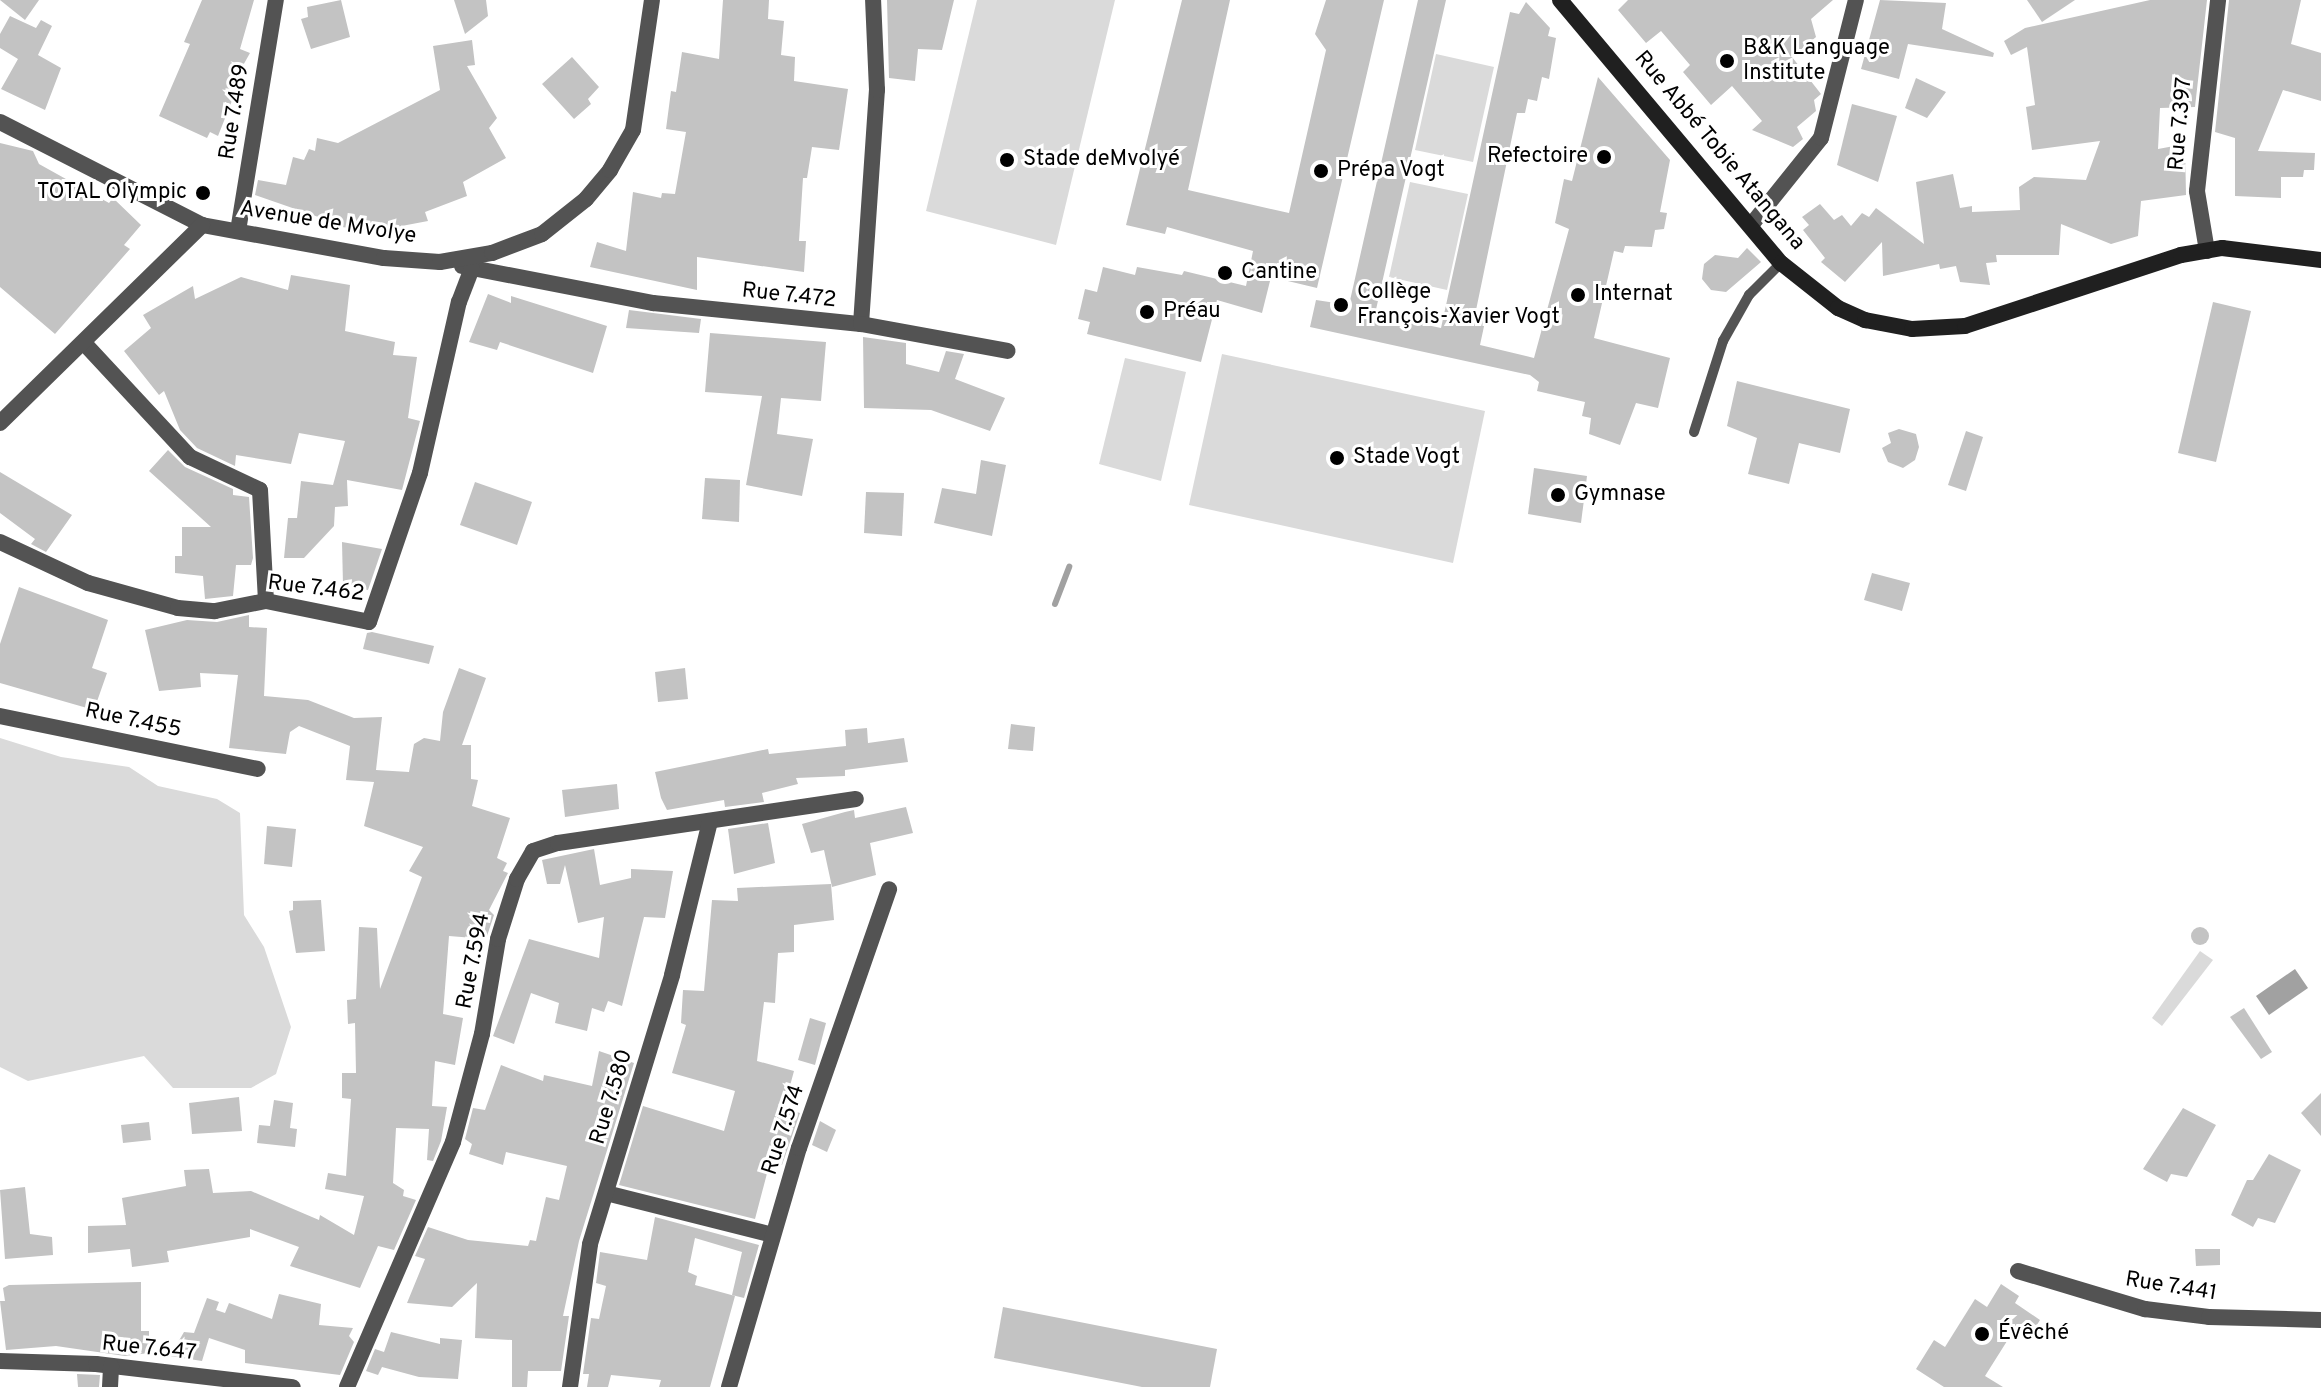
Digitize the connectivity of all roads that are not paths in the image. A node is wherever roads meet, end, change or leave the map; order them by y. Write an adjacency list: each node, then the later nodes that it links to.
1 (276, 0): 10 (street, Rue 7.489)
2 (652, 0): 13 (street, Avenue de Mvolye)
3 (873, 0): 16 (street, Rue 7.472)
4 (1560, 0): 8 (main road, Rue Abbé Tobie Atangana)
5 (1856, 0): 8 (street)
6 (2218, 0): 11 (street, Rue 7.397)
7 (0, 122): 9 (street, Avenue de Mvolye)
8 (1752, 224): 14 (main road, Rue Abbé Tobie Atangana)
9 (202, 225): 10 (street, Avenue de Mvolye); 17 (street)
10 (238, 231): 13 (street, Avenue de Mvolye)
11 (2207, 251): 12 (main road, Rue Abbé Tobie Atangana); 14 (main road, Rue Abbé Tobie Atangana)
12 (2321, 260)
13 (440, 262): 15 (street, Rue 7.472)
14 (1781, 263): 20 (lane)
15 (472, 268): 16 (street, Rue 7.472); 22 (street, Rue 7.462)
16 (861, 324): 18 (street)
17 (84, 343): 19 (street); 22 (street)
18 (1008, 351)
19 (0, 423)
20 (1694, 432)
21 (0, 542): 22 (street, Rue 7.462)
22 (266, 601)
23 (0, 716): 24 (street, Rue 7.455)
24 (258, 769)
25 (856, 799): 26 (street, Rue 7.594)
26 (710, 822): 28 (street, Rue 7.580); 36 (street, Rue 7.594)
27 (889, 889): 29 (street, Rue 7.574)
28 (606, 1193): 29 (street); 37 (street, Rue 7.580)
29 (773, 1235): 38 (street, Rue 7.574)
30 (2018, 1271): 31 (street, Rue 7.441)
31 (2321, 1320)
32 (0, 1361): 33 (street, Rue 7.647)
33 (111, 1366): 34 (street); 35 (street, Rue 7.647)
34 (110, 1387)
35 (293, 1387)
36 (347, 1387)
37 (570, 1387)
38 (729, 1387)

